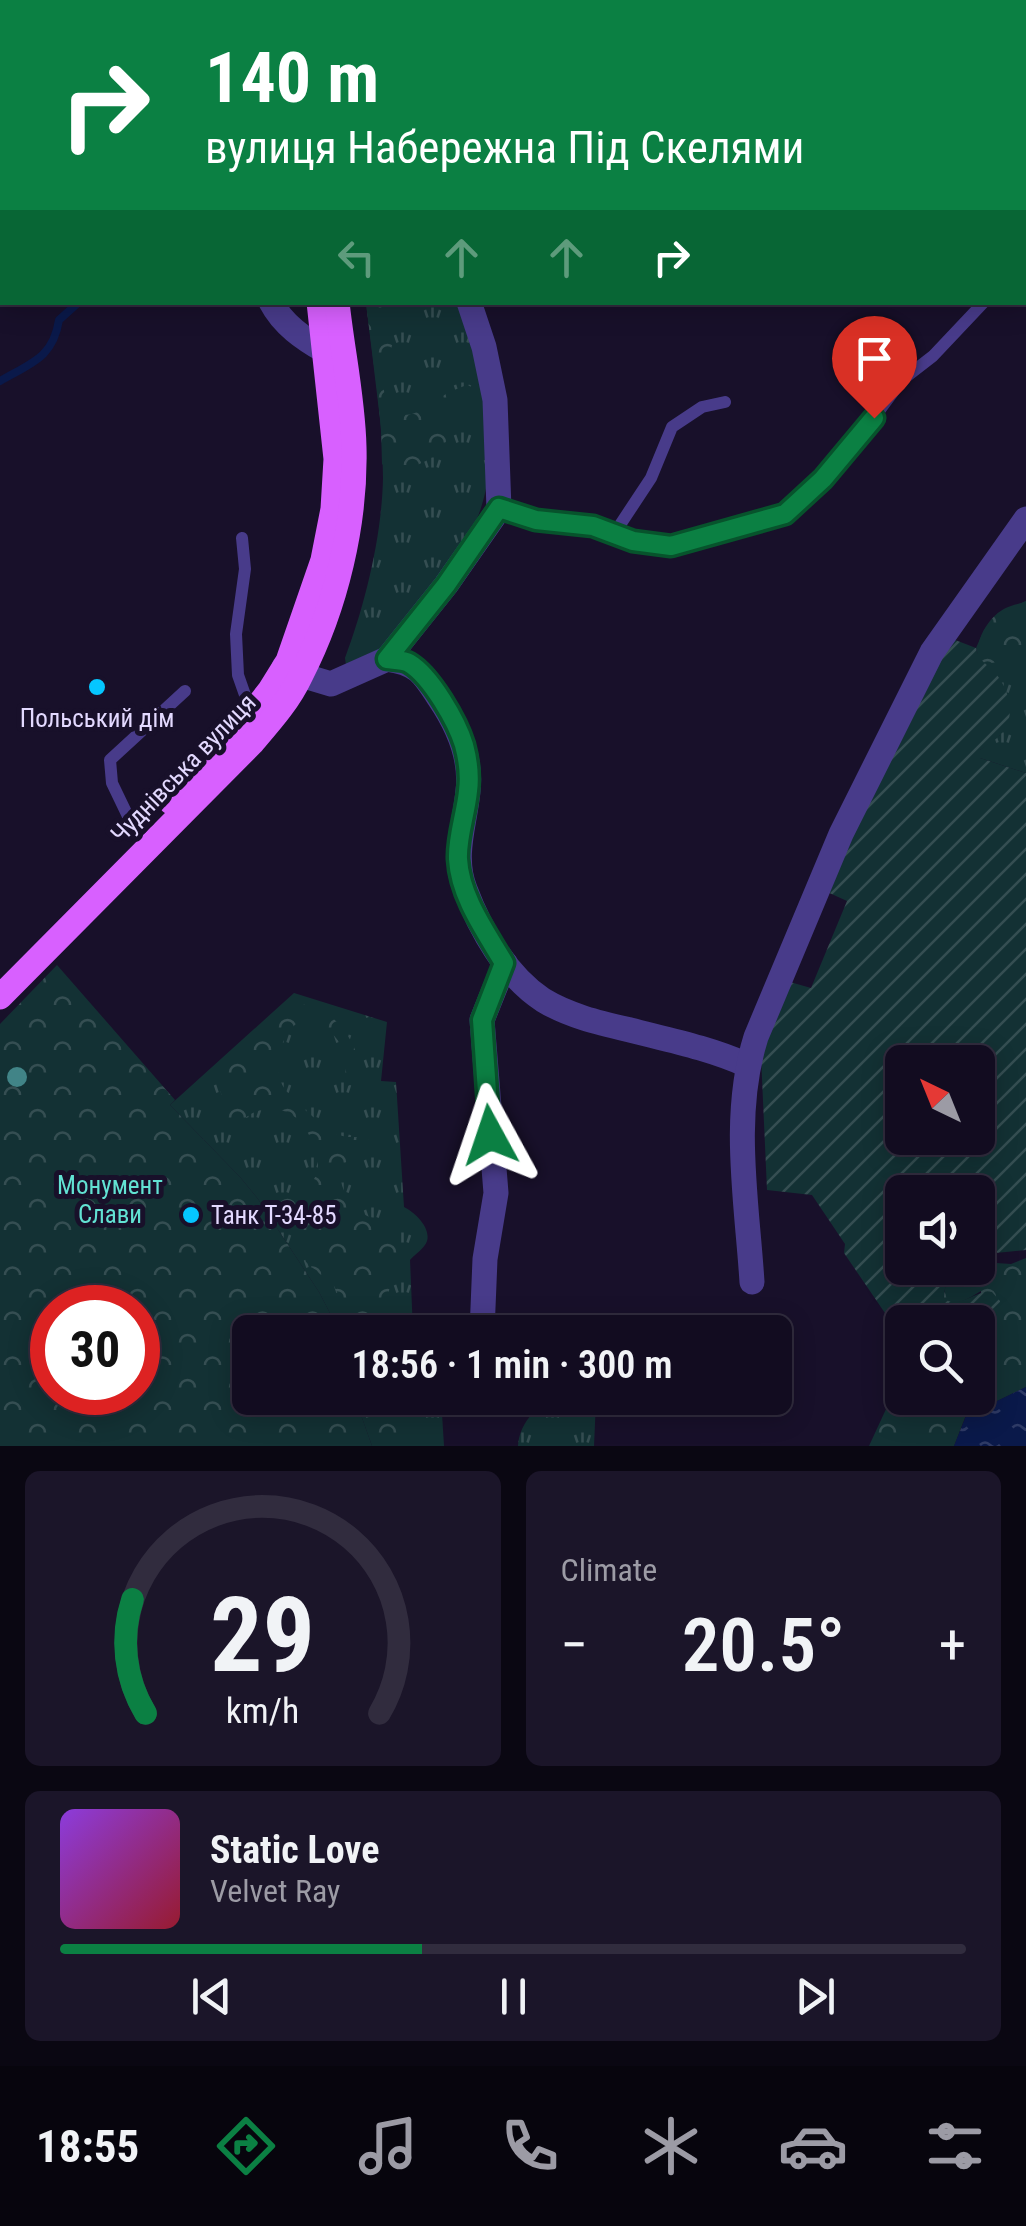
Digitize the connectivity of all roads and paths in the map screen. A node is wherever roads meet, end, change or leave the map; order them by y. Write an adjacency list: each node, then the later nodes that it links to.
1 (272, 305): 6 (street)
2 (319, 305): 6 (main road, Чуднівська вулиця)
3 (337, 305): 13 (main road, Чуднівська вулиця)
4 (470, 305): 8 (street)
5 (981, 305): 10 (lane)
6 (325, 352): 13 (main road, Чуднівська вулиця)
7 (725, 402): 10 (lane)
8 (499, 508): 10 (lane); 12 (street)
9 (1026, 519): 20 (street)
10 (614, 534)
11 (242, 538): 15 (lane)
12 (387, 659): 13 (street); 17 (street)
13 (293, 671): 15 (main road, Чуднівська вулиця); 19 (main road, Чуднівська вулиця)
14 (185, 690): 16 (lane)
15 (252, 714): 16 (main road, Чуднівська вулиця)
16 (137, 836): 18 (main road, Чуднівська вулиця)
17 (504, 963): 20 (street); 22 (street)
18 (0, 973)
19 (0, 998)
20 (747, 1064): 21 (street)
21 (752, 1282)
22 (483, 1315)

